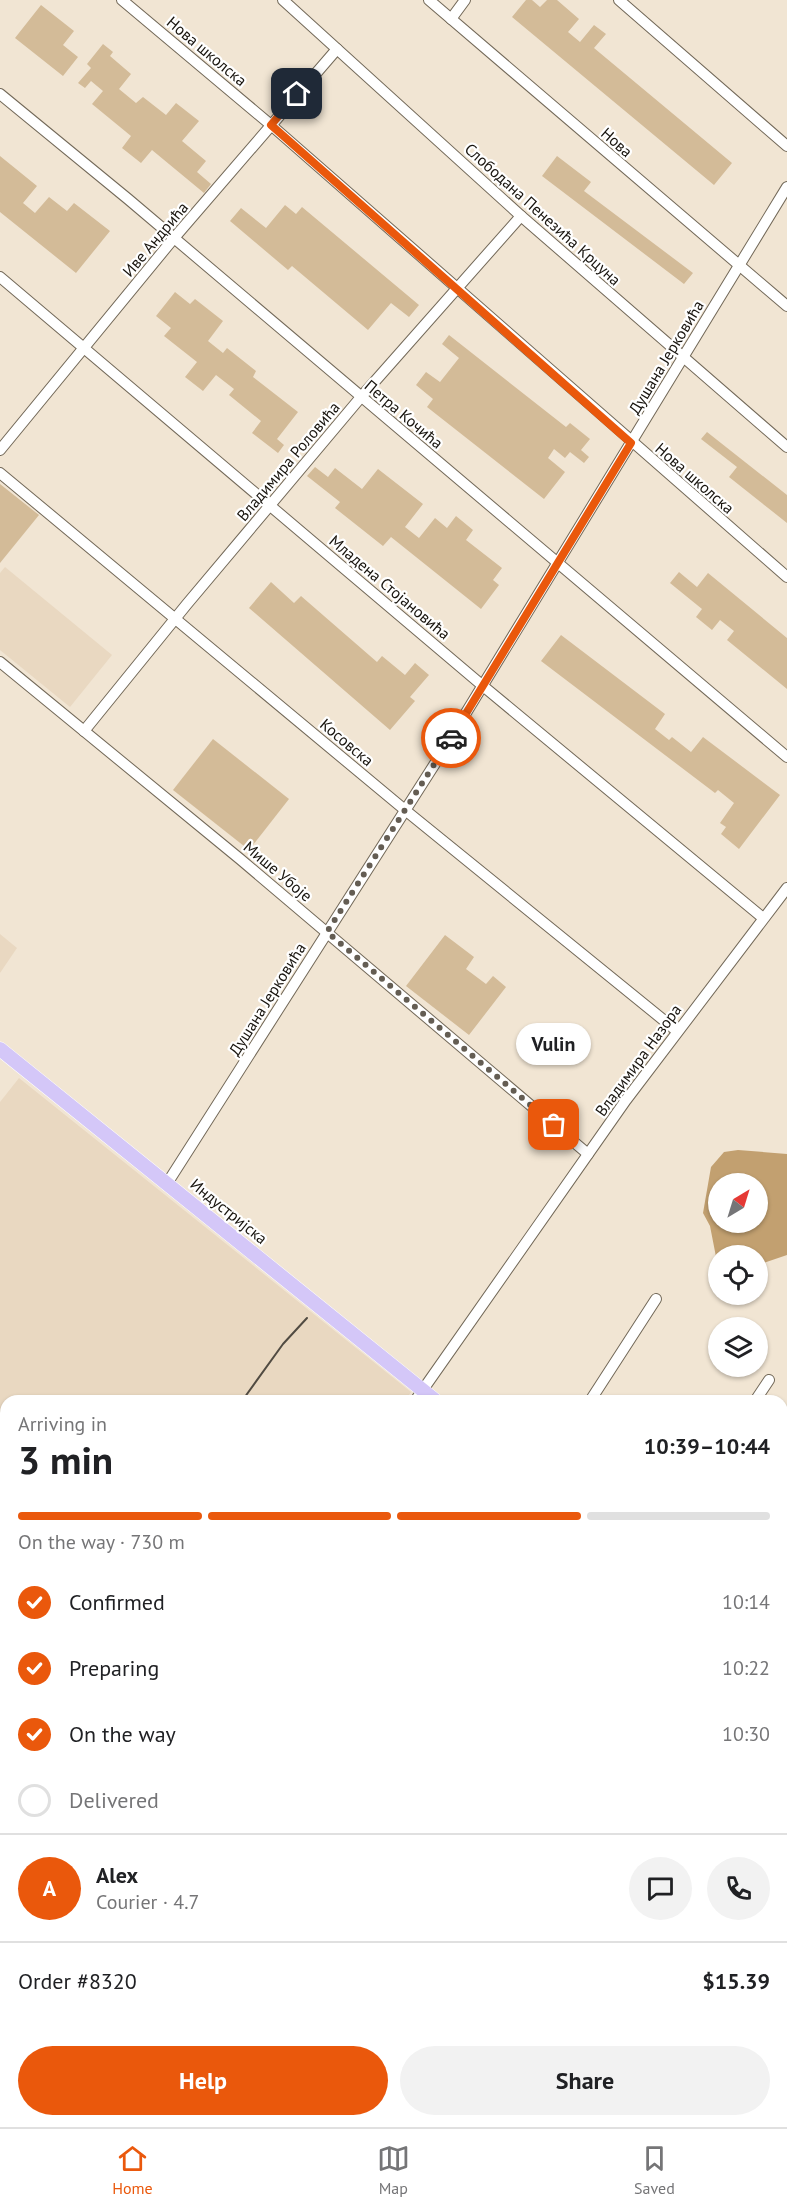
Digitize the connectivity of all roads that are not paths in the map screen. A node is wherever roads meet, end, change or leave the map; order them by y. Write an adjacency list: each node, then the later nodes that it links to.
1 (122, 0): 9 (street, Нова школска)
2 (283, 0): 7 (street, Слободана Пенезића Крцуна)
3 (429, 0): 6 (street, Нова)
4 (465, 0): 6 (street)
5 (619, 0): 10 (street)
6 (451, 18): 14 (street, Нова)
7 (337, 49): 9 (street, Иве Андрића); 12 (street, Слободана Пенезића Крцуна)
8 (0, 94): 13 (street, Петра Кочића)
9 (271, 125): 13 (street, Иве Андрића); 16 (street, Нова школска)
10 (787, 146)
11 (787, 187): 14 (street, Душана Јерковића)
12 (521, 216): 16 (street, Владимира Роловића); 19 (street, Слободана Пенезића Крцуна)
13 (174, 238): 18 (street, Иве Андрића); 20 (street, Петра Кочића)
14 (738, 265): 17 (street, Нова); 19 (street, Душана Јерковића)
15 (0, 277): 18 (street, Младена Стојановића)
16 (459, 290): 20 (street, Владимира Роловића); 21 (street, Нова школска)
17 (787, 306)
18 (85, 348): 23 (street, Иве Андрића); 25 (street, Младена Стојановића)
19 (684, 357): 21 (street, Душана Јерковића); 22 (street, Слободана Пенезића Крцуна)
20 (361, 397): 25 (street, Владимира Роловића); 26 (street, Петра Кочића)
21 (631, 443): 26 (street, Душана Јерковића); 27 (street, Нова школска)
22 (787, 447)
23 (0, 450)
24 (0, 473): 28 (street, Косовска)
25 (270, 506): 28 (street, Владимира Роловића); 30 (street, Младена Стојановића)
26 (558, 564): 30 (street, Душана Јерковића); 32 (street, Петра Кочића)
27 (787, 577)
28 (175, 618): 31 (street, Владимира Роловића); 33 (street, Косовска)
29 (0, 662): 31 (street, Мише Убоје)
30 (483, 686): 33 (street, Душана Јерковића); 35 (street, Младена Стојановића)
31 (84, 731): 36 (street, Мише Убоје)
32 (787, 757)
33 (405, 810): 36 (street, Душана Јерковића); 37 (street, Косовска)
34 (787, 888): 35 (street, Владимира Назора)
35 (763, 918): 37 (street, Владимира Назора)
36 (327, 932): 39 (street, Мише Убоје); 40 (street, Душана Јерковића)
37 (677, 1031): 39 (street, Владимира Назора)
38 (0, 1049): 40 (main road, Индустријска)
39 (588, 1154): 44 (street, Владимира Назора)
40 (168, 1182): 43 (main road, Индустријска)
41 (657, 1299): 45 (street)
42 (769, 1380): 46 (street)
43 (418, 1395)
44 (420, 1395)
45 (594, 1395)
46 (759, 1395)

